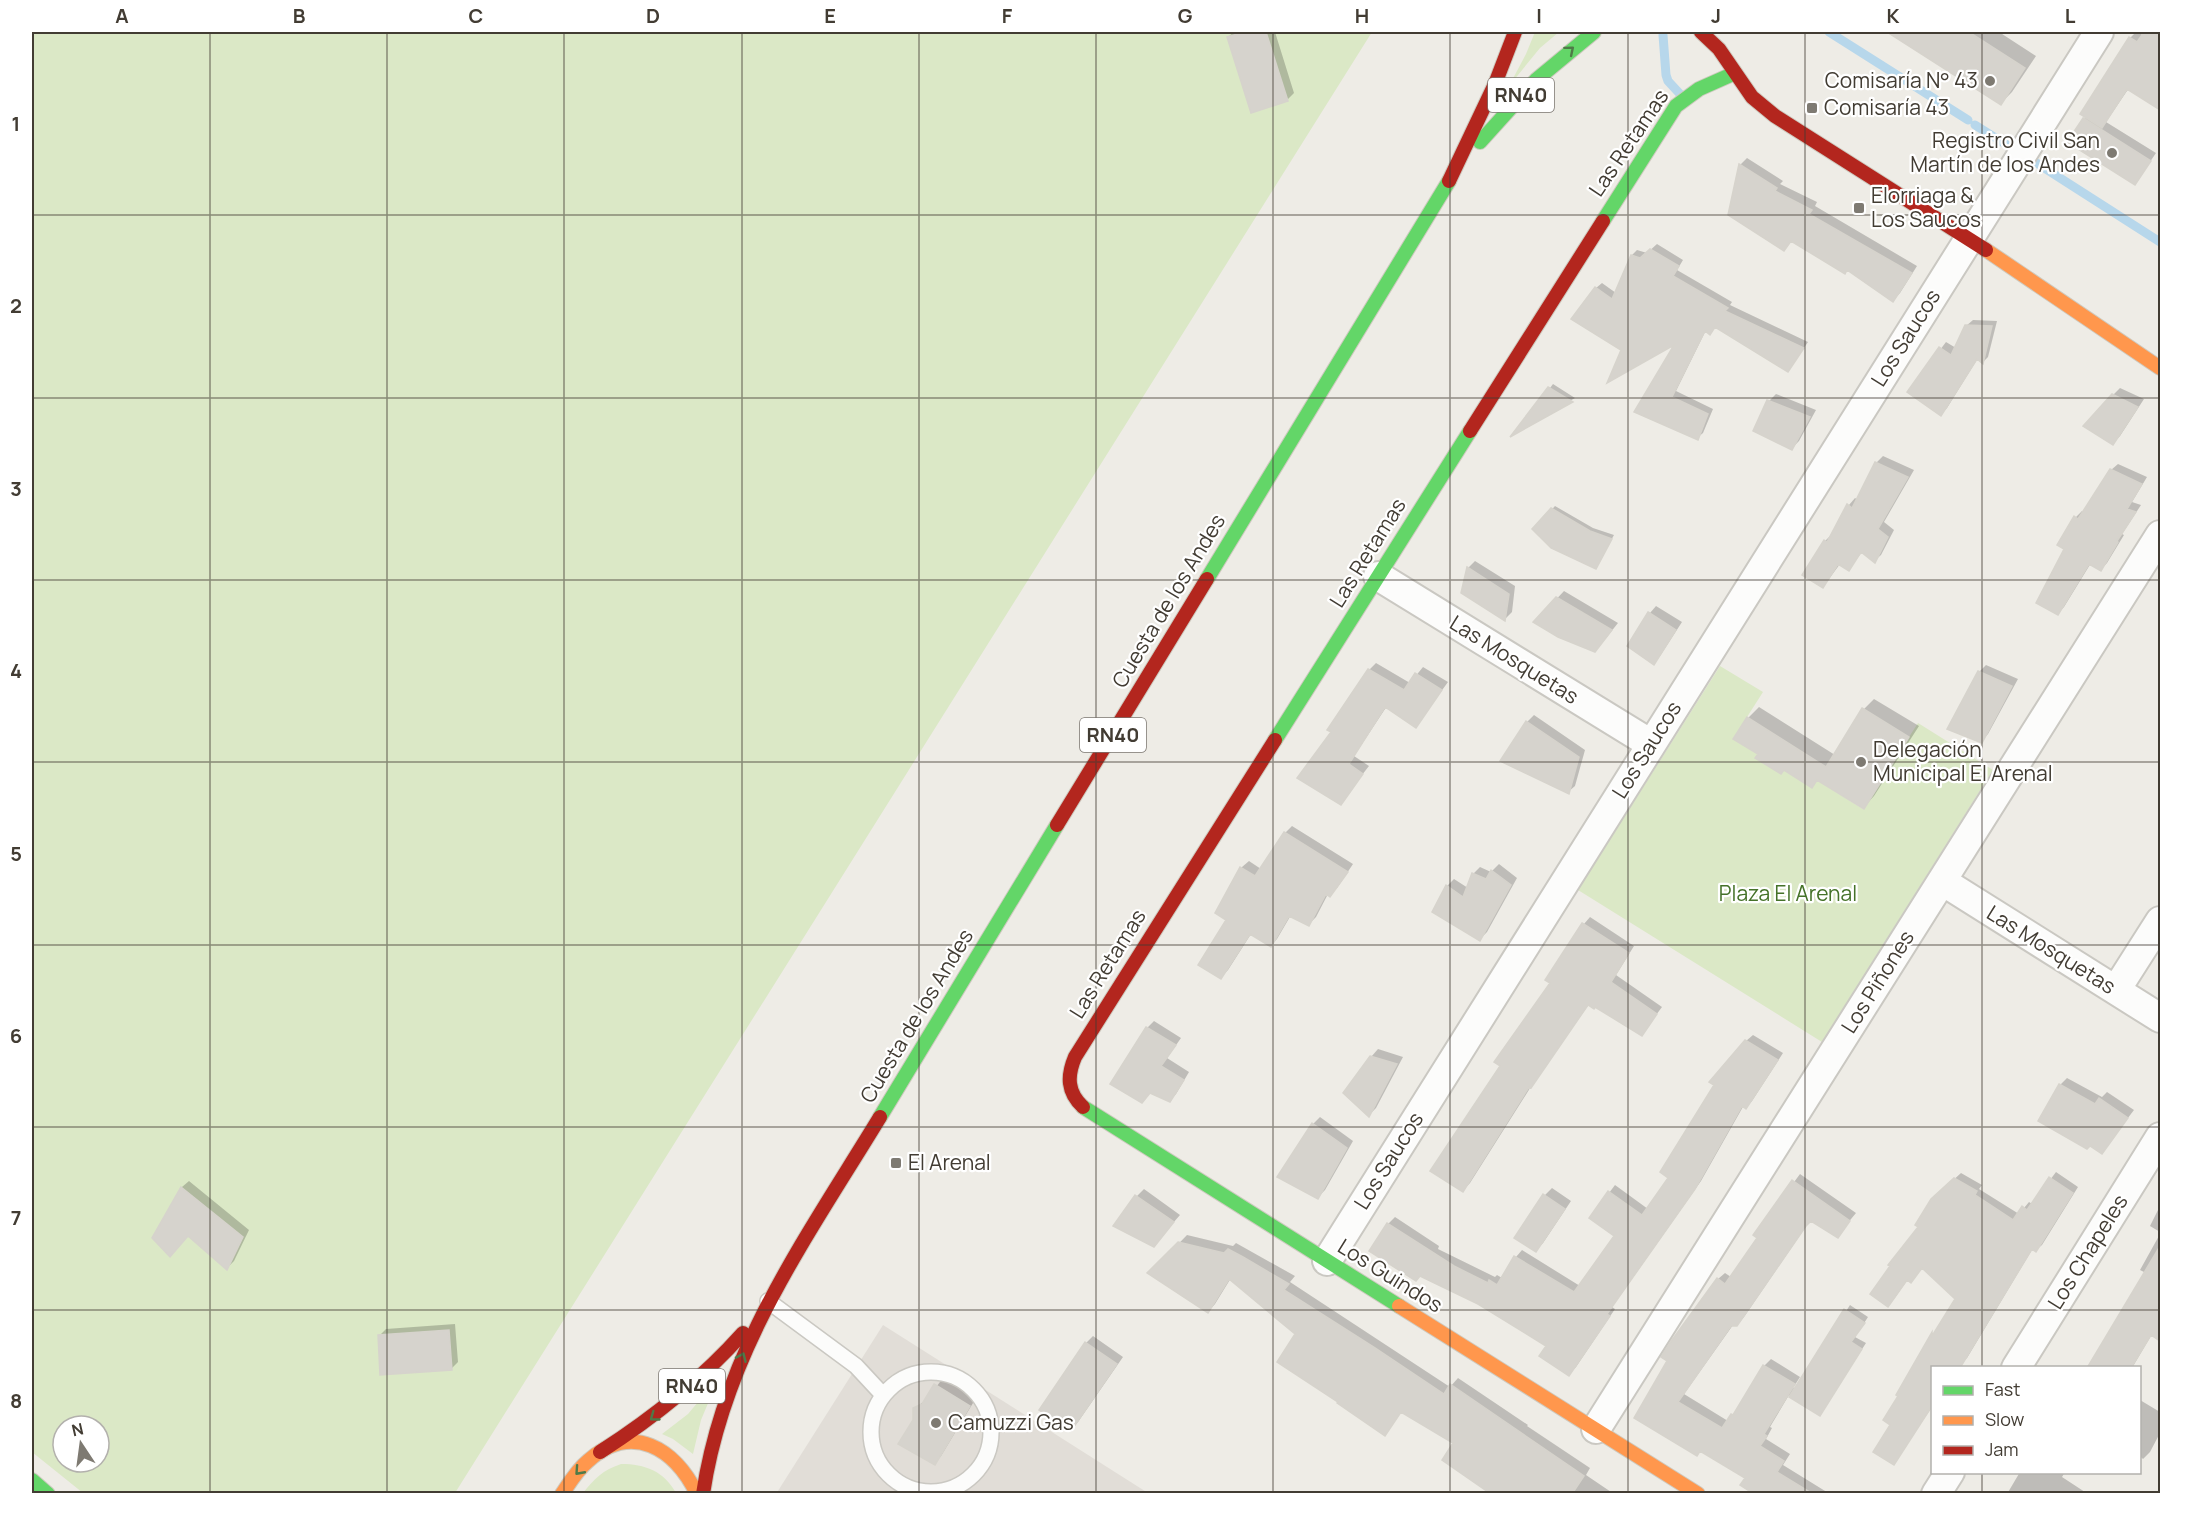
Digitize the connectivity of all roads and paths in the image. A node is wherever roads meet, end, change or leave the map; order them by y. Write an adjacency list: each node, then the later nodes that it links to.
1 (1515, 32): 6 (street, Cuesta de los Andes / RN40)
2 (1594, 32): 6 (street, Cuesta de los Andes / RN40, one-way to 2)
3 (2099, 32): 7 (street, Los Saucos)
4 (1712, 33): 5 (street)
5 (1735, 73): 7 (street); 10 (street, Las Retamas)
6 (1457, 168): 19 (street, Cuesta de los Andes / RN40)
7 (1968, 238): 8 (street); 11 (street, Los Saucos)
8 (2160, 368)
9 (2160, 535): 12 (street, Los Piñones)
10 (1378, 576): 11 (street, Las Mosquetas); 16 (street, Las Retamas)
11 (1651, 744): 18 (street, Los Saucos)
12 (1942, 881): 14 (street, Las Mosquetas); 22 (street, Los Piñones)
13 (2160, 921): 14 (street)
14 (2116, 990): 15 (street, Las Mosquetas)
15 (2160, 1018)
16 (1069, 1085): 18 (street, Los Guindos)
17 (2160, 1137): 20 (street, Los Chapeles)
18 (1327, 1261): 22 (street, Los Guindos)
19 (768, 1301): 21 (lane); 23 (street, Cuesta de los Andes / RN40, one-way to 23); 29 (street, Cuesta de los Andes / RN40, one-way to 19)
20 (2017, 1366)
21 (883, 1395): 21 (lane)
22 (1596, 1429): 30 (street, Los Guindos)
23 (600, 1452): 27 (street, RN40, one-way to 27); 28 (street, RN40)
24 (1949, 1474): 31 (street)
25 (32, 1480): 26 (street)
26 (48, 1494)
27 (562, 1494)
28 (697, 1494)
29 (703, 1494)
30 (1698, 1494)
31 (1936, 1494)

